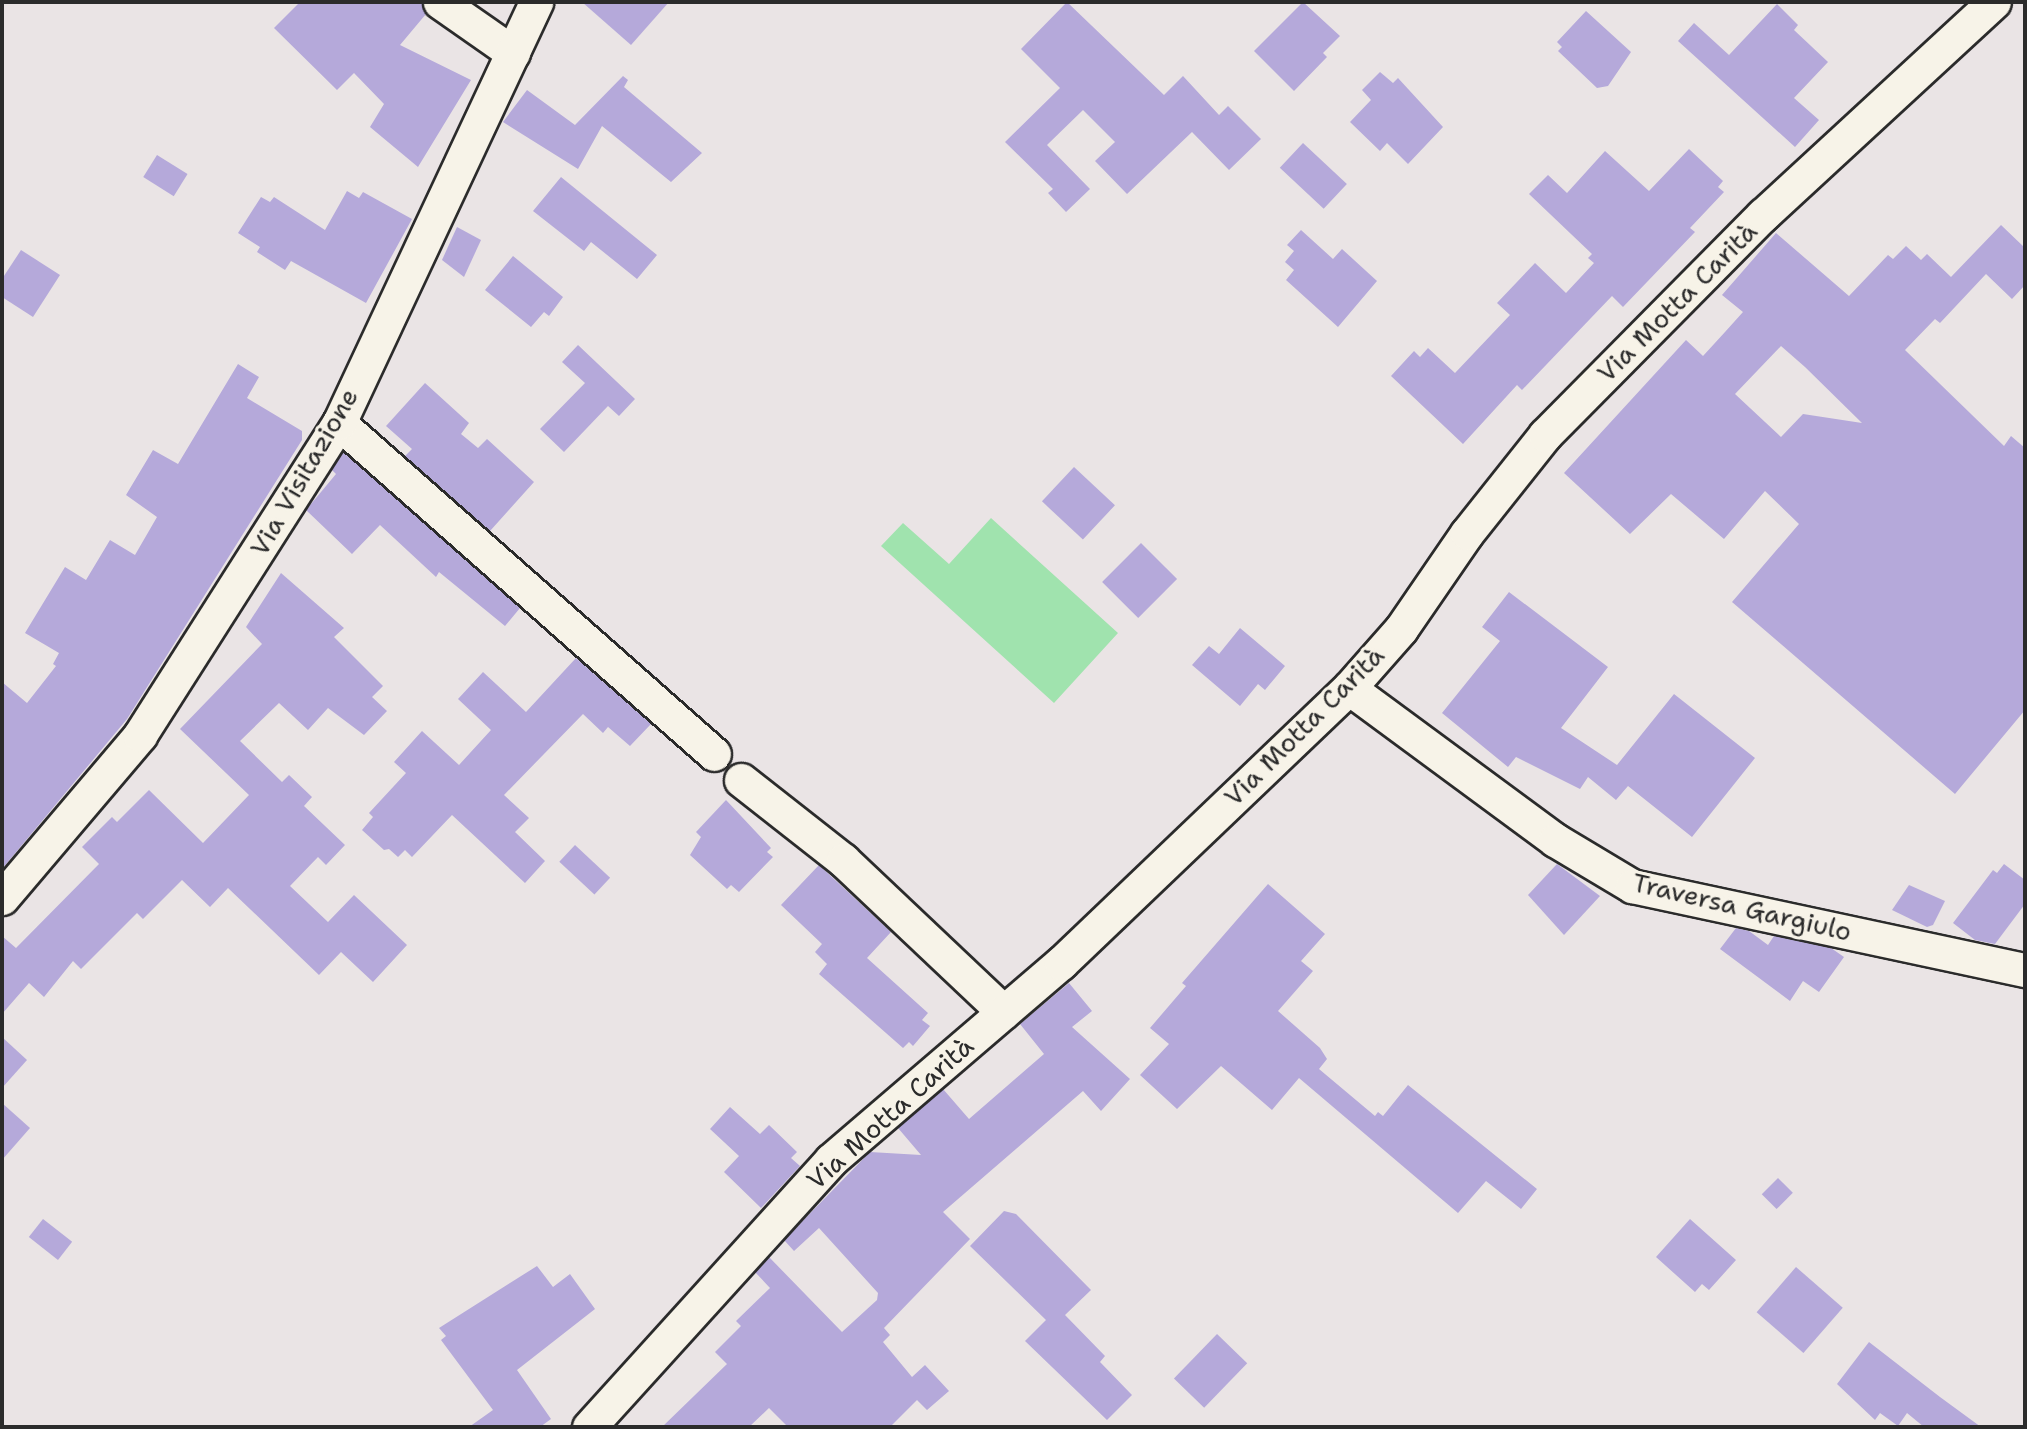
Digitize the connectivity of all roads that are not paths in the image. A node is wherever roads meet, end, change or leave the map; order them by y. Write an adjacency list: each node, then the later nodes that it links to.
1 (440, 2): 4 (street)
2 (536, 2): 4 (street, Via Visitazione)
3 (1994, 2): 6 (street, Via Motta Carità)
4 (513, 53): 5 (street, Via Visitazione)
5 (338, 423): 7 (street); 9 (street, Via Visitazione)
6 (1349, 688): 10 (street, Traversa Gargiulo); 11 (street, Via Motta Carità)
7 (714, 754)
8 (741, 780): 11 (street)
9 (2, 898)
10 (2025, 970)
11 (1004, 1012): 12 (street, Via Motta Carità)
12 (589, 1427)

